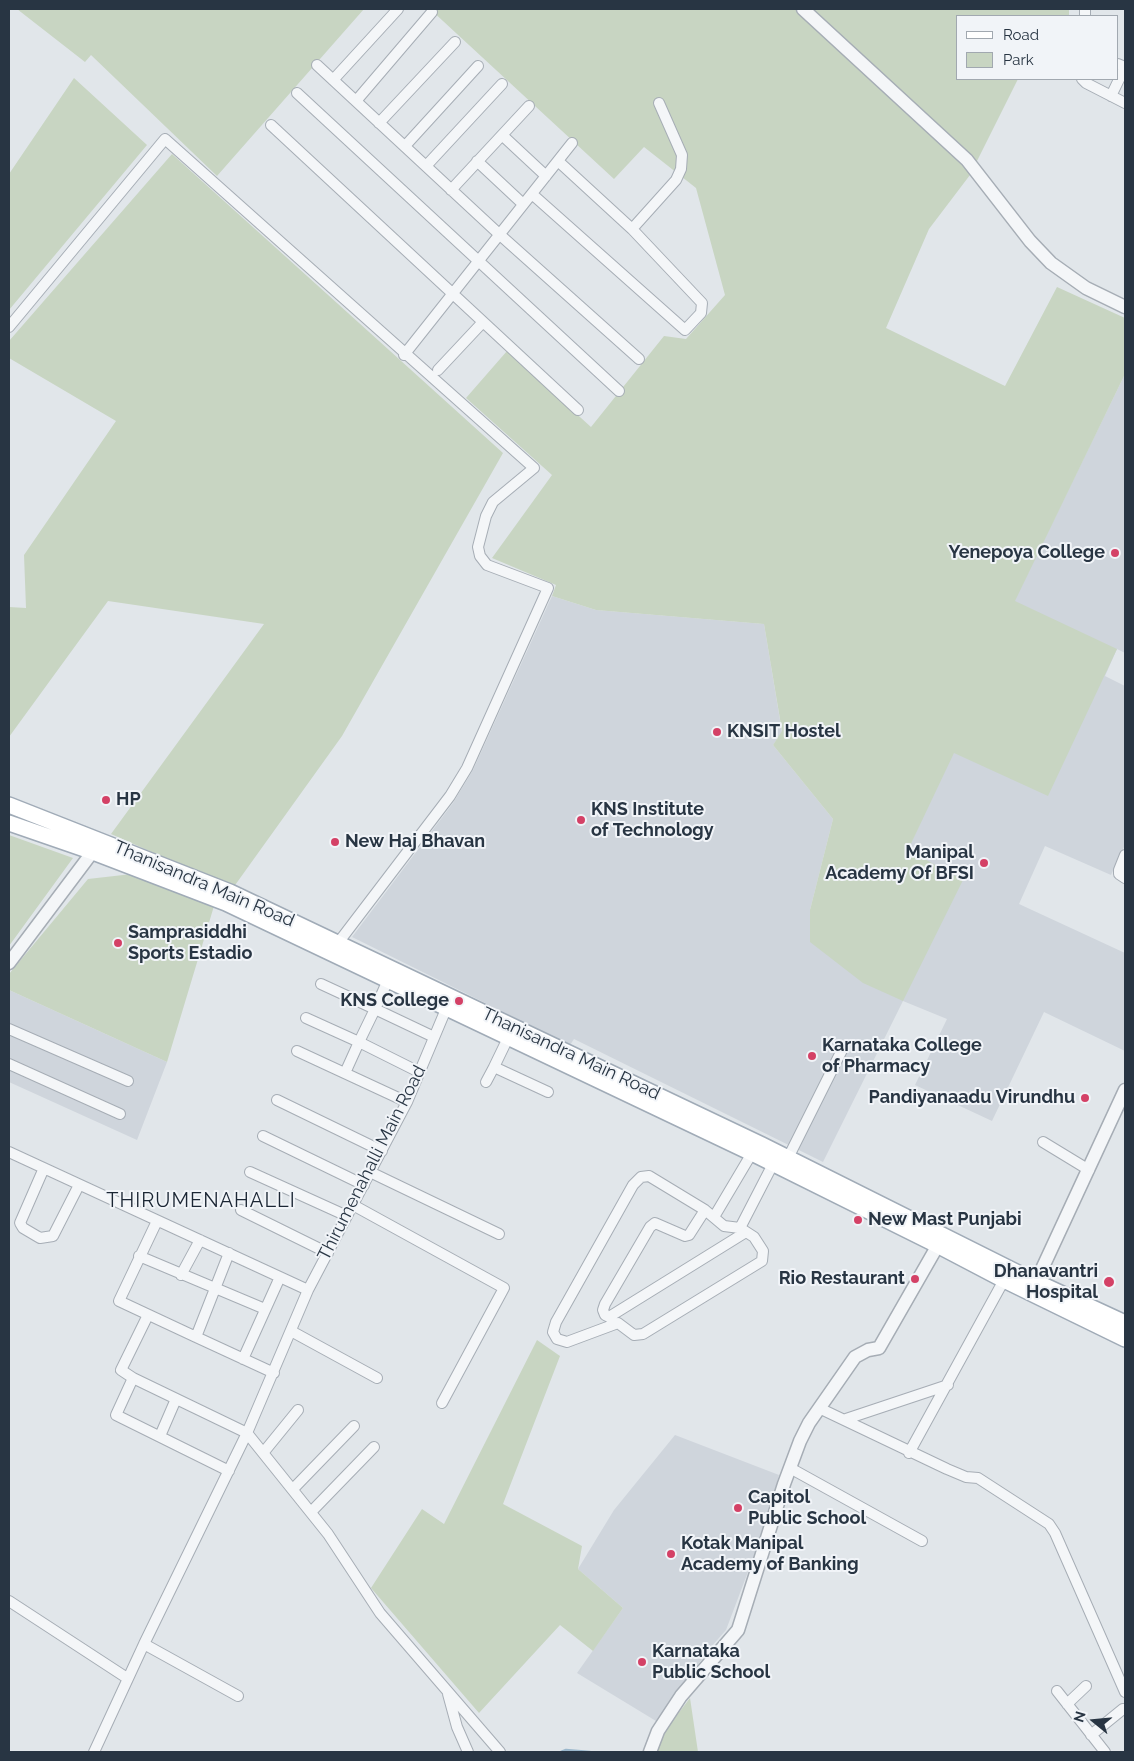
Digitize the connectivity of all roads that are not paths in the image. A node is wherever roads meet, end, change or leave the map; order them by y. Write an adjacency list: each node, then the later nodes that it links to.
1 (398, 9): 8 (street)
2 (802, 9): 33 (street)
3 (432, 12): 13 (street)
4 (455, 42): 17 (street)
5 (1119, 64): 12 (street)
6 (317, 66): 8 (street)
7 (478, 66): 21 (street)
8 (333, 80): 13 (street)
9 (1083, 80): 12 (street)
10 (502, 84): 24 (street)
11 (297, 93): 31 (street)
12 (1112, 96): 15 (street)
13 (356, 102): 17 (street)
14 (659, 103): 29 (street)
15 (1125, 103)
16 (528, 106): 19 (street)
17 (380, 123): 21 (street)
18 (270, 125): 32 (street)
19 (502, 135): 22 (street); 25 (street)
20 (572, 143): 23 (street)
21 (405, 146): 24 (street)
22 (477, 161): 26 (street); 28 (street)
23 (558, 161): 25 (street); 29 (street)
24 (426, 166): 26 (street)
25 (546, 176): 27 (street)
26 (451, 190): 30 (street)
27 (532, 194): 28 (street); 29 (street)
28 (524, 204): 30 (street)
29 (632, 229)
30 (500, 234): 31 (street); 37 (street)
31 (478, 261): 32 (street); 39 (street)
32 (452, 294): 34 (street); 36 (street)
33 (1125, 306)
34 (483, 322): 38 (street); 40 (street)
35 (9, 327): 36 (street)
36 (404, 355): 46 (street)
37 (639, 359)
38 (438, 370)
39 (619, 391)
40 (578, 410)
41 (9, 805): 43 (main road, Thanisandra Main Road)
42 (9, 823): 43 (main road, Thanisandra Main Road)
43 (97, 846): 46 (main road, Thanisandra Main Road); 47 (street); 48 (main road, Thanisandra Main Road)
44 (1125, 855): 45 (street)
45 (1125, 878)
46 (338, 943): 50 (main road, Thanisandra Main Road)
47 (9, 963)
48 (388, 980): 50 (main road, Thanisandra Main Road); 51 (street)
49 (321, 984): 51 (street)
50 (449, 1002): 54 (street, Thirumenahalli Main Road); 55 (main road, Thanisandra Main Road); 77 (main road, Thanisandra Main Road)
51 (375, 1009): 54 (street); 56 (street)
52 (306, 1018): 56 (street)
53 (9, 1029): 63 (street)
54 (434, 1037): 61 (street, Thirumenahalli Main Road)
55 (508, 1038): 60 (street); 76 (main road, Thanisandra Main Road)
56 (359, 1042): 61 (street); 62 (street)
57 (843, 1048): 77 (street)
58 (297, 1051): 62 (street)
59 (9, 1064): 70 (street)
60 (494, 1067): 64 (street); 66 (street)
61 (419, 1072): 68 (street, Thirumenahalli Main Road)
62 (345, 1073): 68 (street)
63 (128, 1081)
64 (486, 1082)
65 (1125, 1090): 71 (street)
66 (548, 1092)
67 (277, 1100): 74 (street)
68 (407, 1102): 74 (street, Thirumenahalli Main Road)
69 (1125, 1102): 71 (street)
70 (120, 1114)
71 (1108, 1133): 80 (street); 102 (street)
72 (262, 1136): 84 (street)
73 (1043, 1142): 80 (street)
74 (382, 1151): 82 (street, Thirumenahalli Main Road)
75 (9, 1153): 79 (street)
76 (752, 1154): 78 (main road, Thanisandra Main Road); 89 (street)
77 (788, 1158): 94 (main road, Thanisandra Main Road)
78 (773, 1164): 91 (street); 94 (main road, Thanisandra Main Road)
79 (44, 1168): 83 (street); 83 (street)
80 (1089, 1170): 102 (street)
81 (250, 1172): 88 (street)
82 (370, 1172): 84 (street, Thirumenahalli Main Road); 92 (street)
83 (80, 1185): 90 (street)
84 (364, 1185): 85 (street, Thirumenahalli Main Road)
85 (353, 1206): 88 (street, Thirumenahalli Main Road); 116 (street)
86 (241, 1210): 96 (street)
87 (705, 1210): 89 (street); 91 (street); 91 (street)
88 (347, 1216): 96 (street, Thirumenahalli Main Road)
89 (714, 1217): 91 (street)
90 (157, 1221): 93 (street); 97 (street)
91 (743, 1230)
92 (499, 1234)
93 (200, 1240): 95 (street); 98 (street)
94 (941, 1241): 100 (main road, Thanisandra Main Road); 102 (main road, Thanisandra Main Road); 117 (street)
95 (229, 1253): 99 (street); 101 (street)
96 (328, 1253): 103 (street, Thirumenahalli Main Road)
97 (139, 1256): 98 (street); 105 (street)
98 (181, 1275): 101 (street)
99 (280, 1277): 103 (street); 104 (street)
100 (1004, 1280): 102 (main road, Thanisandra Main Road); 114 (street)
101 (215, 1288): 104 (street); 108 (street)
102 (1035, 1288): 106 (main road, Thanisandra Main Road); 109 (main road, Thanisandra Main Road)
103 (308, 1290): 107 (street, Thirumenahalli Main Road)
104 (266, 1309): 110 (street)
105 (148, 1315): 108 (street); 112 (street)
106 (1125, 1323)
107 (291, 1331): 111 (street, Thirumenahalli Main Road); 113 (street)
108 (196, 1337): 110 (street)
109 (1125, 1339)
110 (243, 1359): 111 (street)
111 (274, 1373): 121 (street, Thirumenahalli Main Road)
112 (133, 1378): 115 (street); 122 (street)
113 (377, 1378)
114 (948, 1385): 119 (street); 124 (street)
115 (176, 1398): 121 (street); 122 (street)
116 (442, 1403)
117 (820, 1408): 119 (street); 126 (street)
118 (298, 1410): 125 (street)
119 (846, 1419): 124 (street)
120 (354, 1426): 128 (street)
121 (247, 1434): 125 (street); 127 (street, Thirumenahalli Main Road)
122 (160, 1436): 127 (street)
123 (374, 1447): 129 (street)
124 (909, 1452): 137 (street)
125 (263, 1453): 128 (street)
126 (790, 1468): 130 (street); 145 (street)
127 (229, 1471): 132 (street, Thirumenahalli Main Road)
128 (293, 1489): 129 (street)
129 (311, 1512): 135 (street)
130 (922, 1541)
131 (9, 1601): 133 (street)
132 (144, 1644): 133 (street, Thirumenahalli Main Road); 138 (street)
133 (128, 1678): 142 (street, Thirumenahalli Main Road)
134 (1086, 1686): 139 (street)
135 (448, 1691): 143 (street); 144 (street)
136 (1057, 1691): 139 (street)
137 (1125, 1692)
138 (238, 1696)
139 (1066, 1704): 141 (street)
140 (1123, 1709): 141 (street)
141 (1091, 1734): 146 (street)
142 (94, 1752)
143 (468, 1752)
144 (500, 1752)
145 (650, 1752)
146 (1105, 1752)

